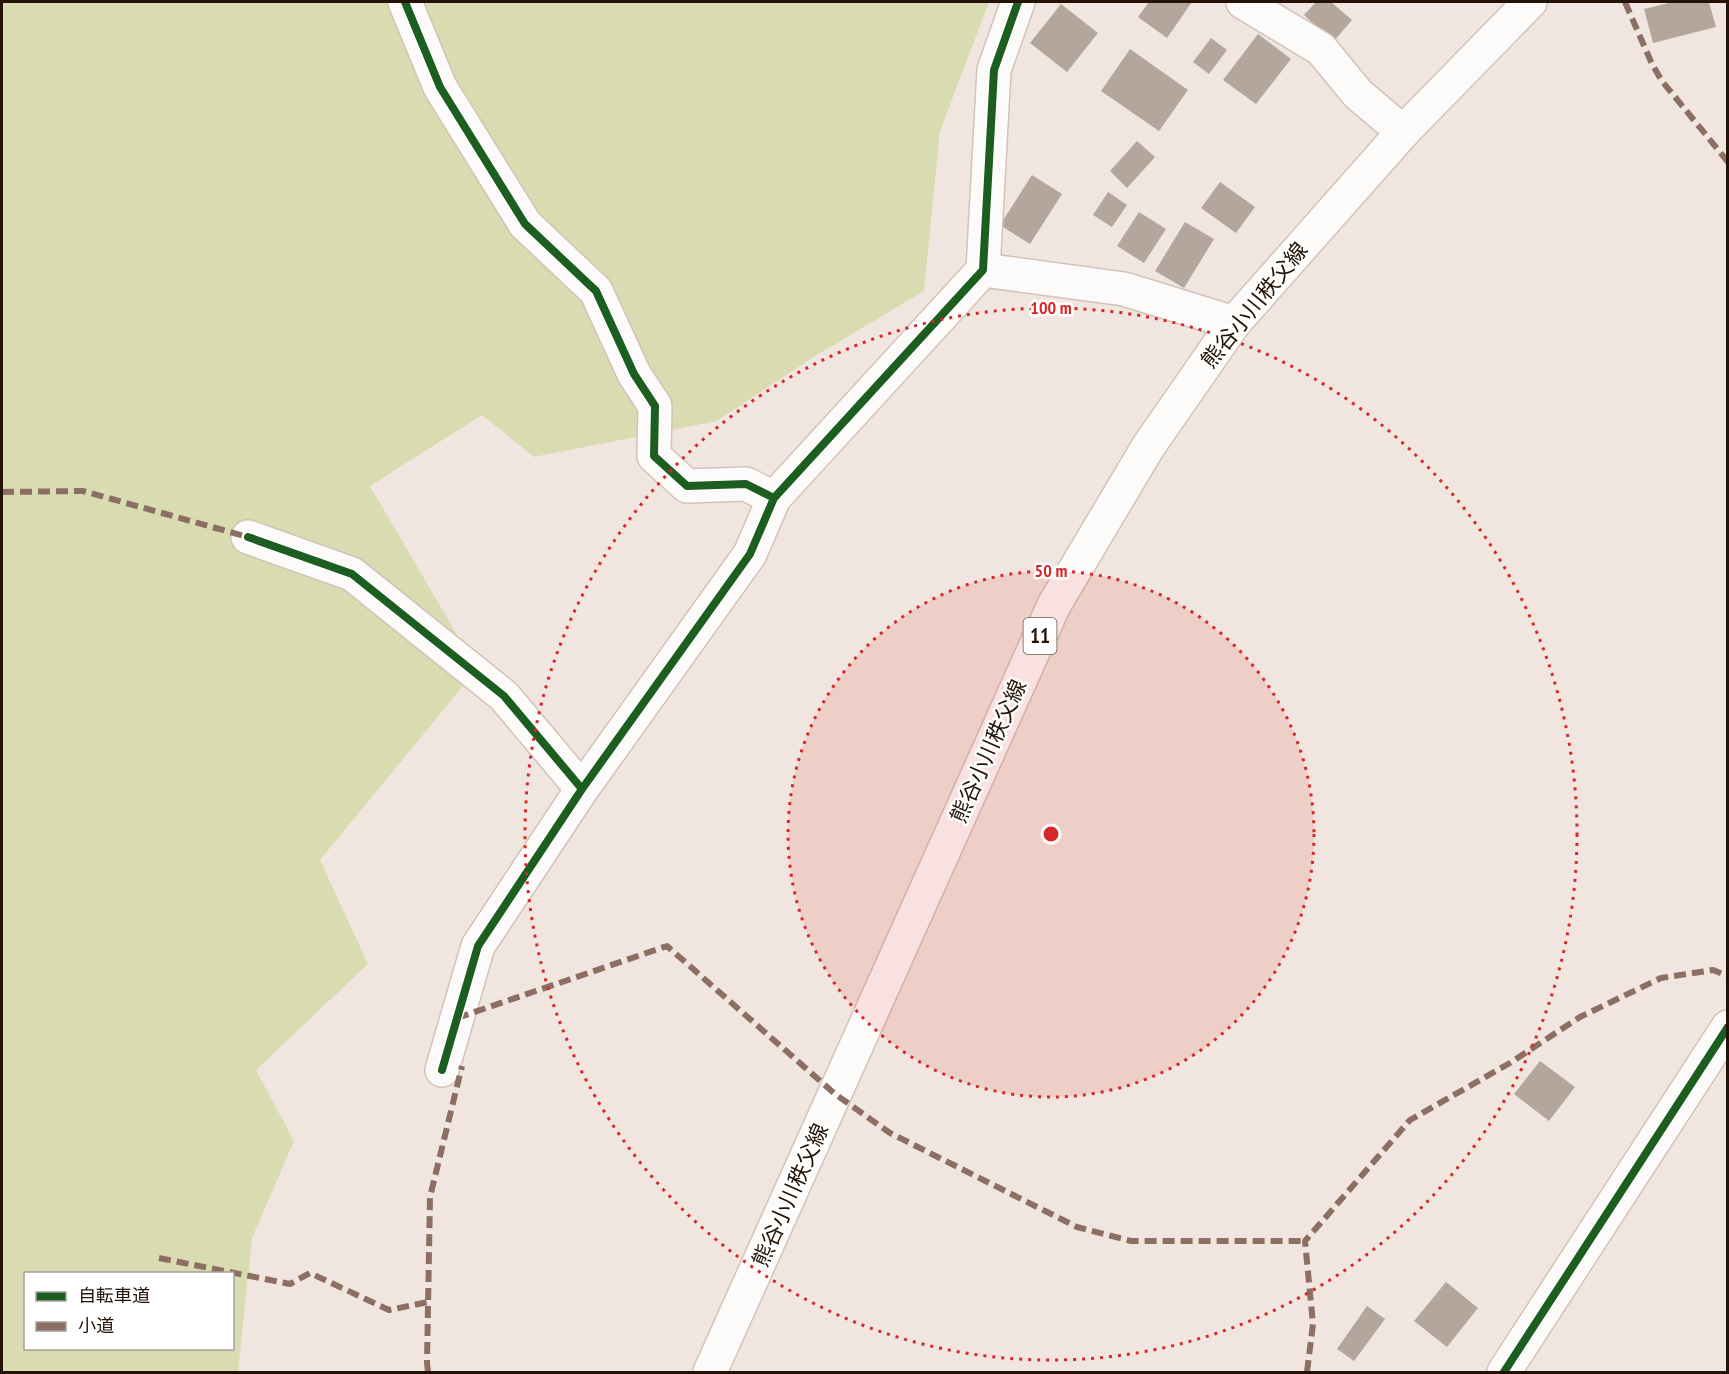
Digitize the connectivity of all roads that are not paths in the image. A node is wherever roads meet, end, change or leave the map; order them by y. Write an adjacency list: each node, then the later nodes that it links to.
1 (405, 2): 8 (street)
2 (1018, 2): 6 (street)
3 (1243, 2): 5 (street)
4 (1530, 2): 5 (street, 熊谷小川秩父線 / 11)
5 (1403, 132): 7 (street, 熊谷小川秩父線 / 11)
6 (983, 270): 7 (street); 8 (street)
7 (1234, 323): 13 (street, 熊谷小川秩父線 / 11)
8 (774, 498): 10 (street)
9 (248, 537): 10 (street)
10 (582, 789): 12 (street)
11 (1728, 1027): 14 (street)
12 (442, 1070)
13 (710, 1372)
14 (1504, 1372)

